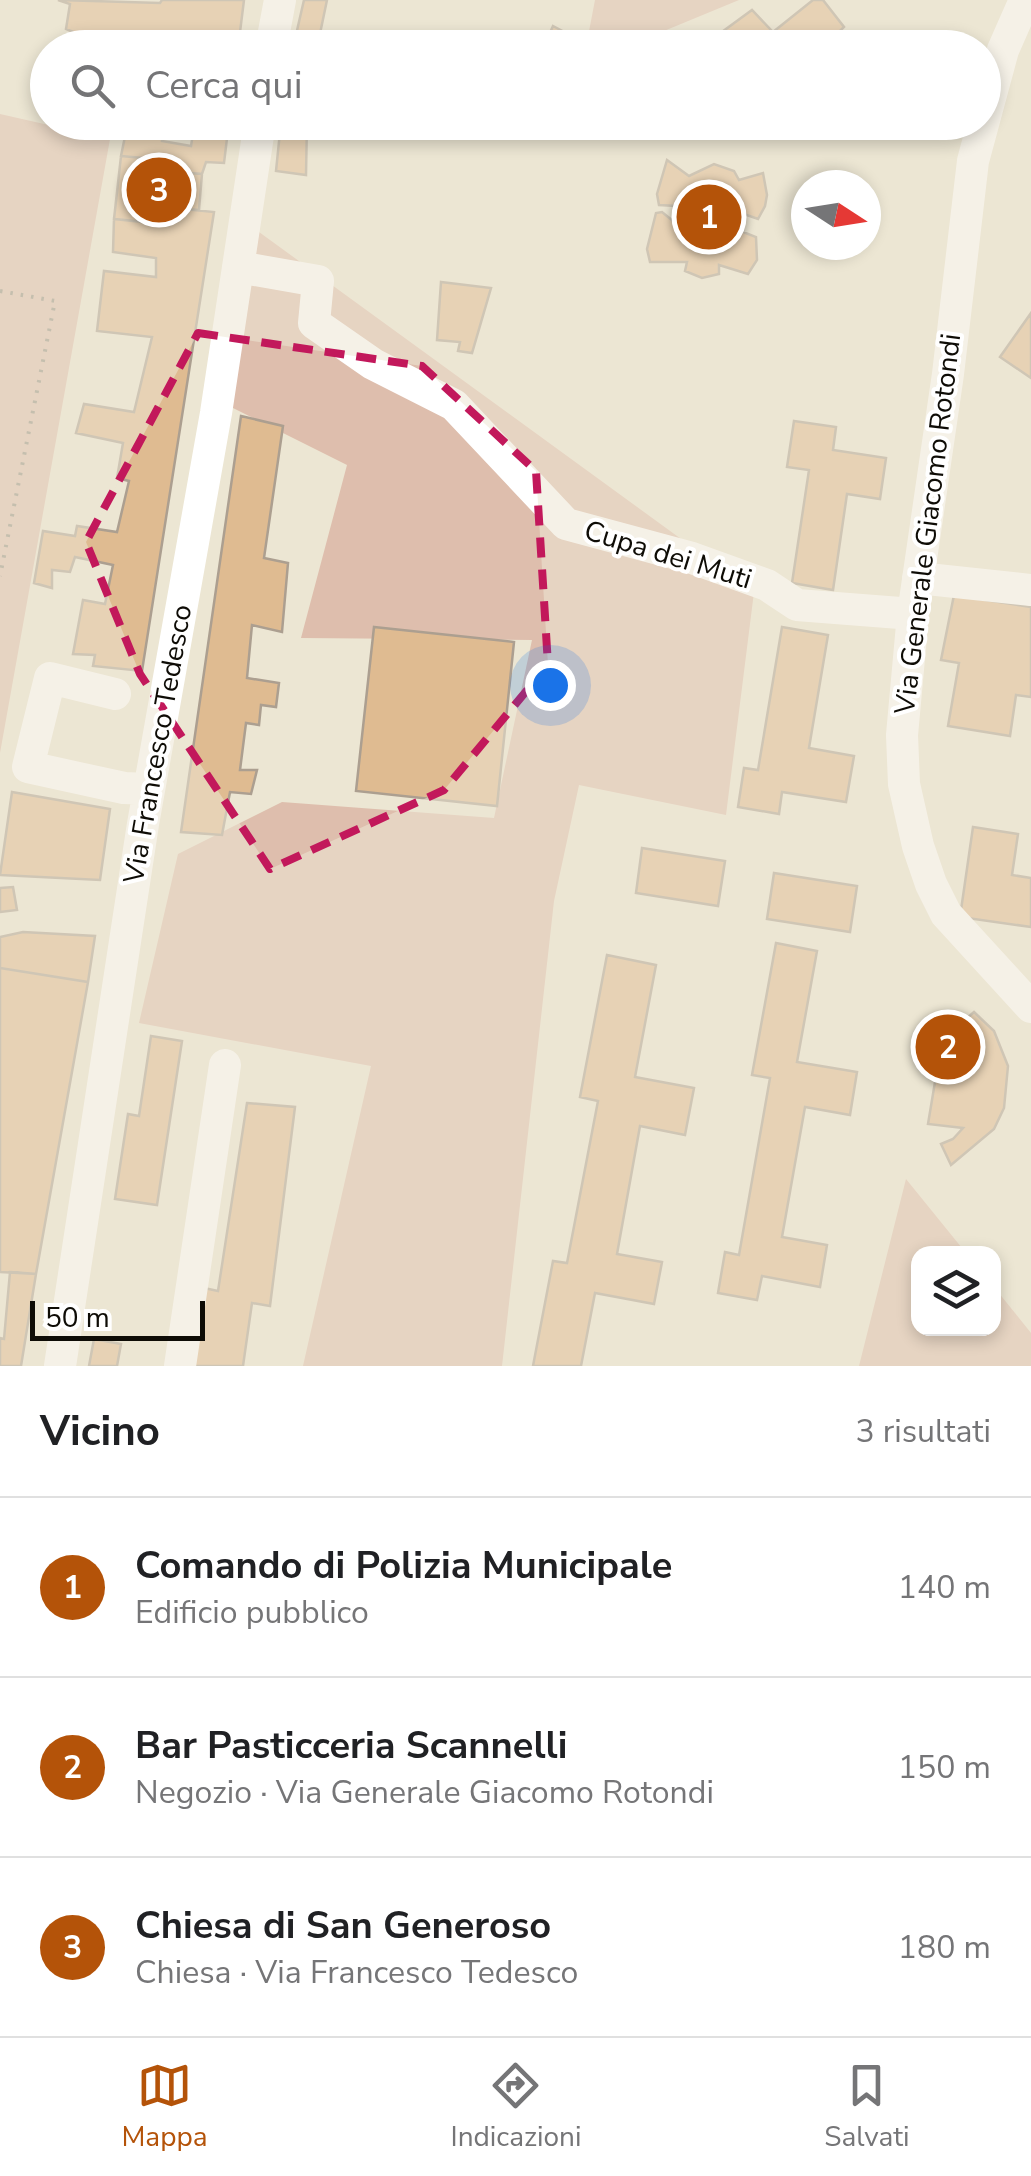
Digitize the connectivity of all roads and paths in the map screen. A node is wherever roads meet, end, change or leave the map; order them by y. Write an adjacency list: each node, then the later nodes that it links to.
1 (280, 0): 3 (street)
2 (1025, 0): 4 (street, Via Generale Giacomo Rotondi)
3 (274, 30)
4 (1001, 57)
5 (257, 140): 7 (street, Via Francesco Tedesco)
6 (979, 140): 10 (street, Via Generale Giacomo Rotondi)
7 (238, 268): 12 (street, Cupa dei Muti); 14 (street, Via Francesco Tedesco)
8 (0, 291): 9 (path)
9 (0, 576)
10 (918, 578): 11 (street); 12 (street, Via Generale Giacomo Rotondi)
11 (1031, 590)
12 (913, 614): 15 (street, Via Generale Giacomo Rotondi)
13 (115, 694): 14 (street)
14 (150, 789): 17 (street, Via Francesco Tedesco)
15 (1031, 1007)
16 (225, 1065): 18 (street)
17 (60, 1366)
18 (180, 1366)

